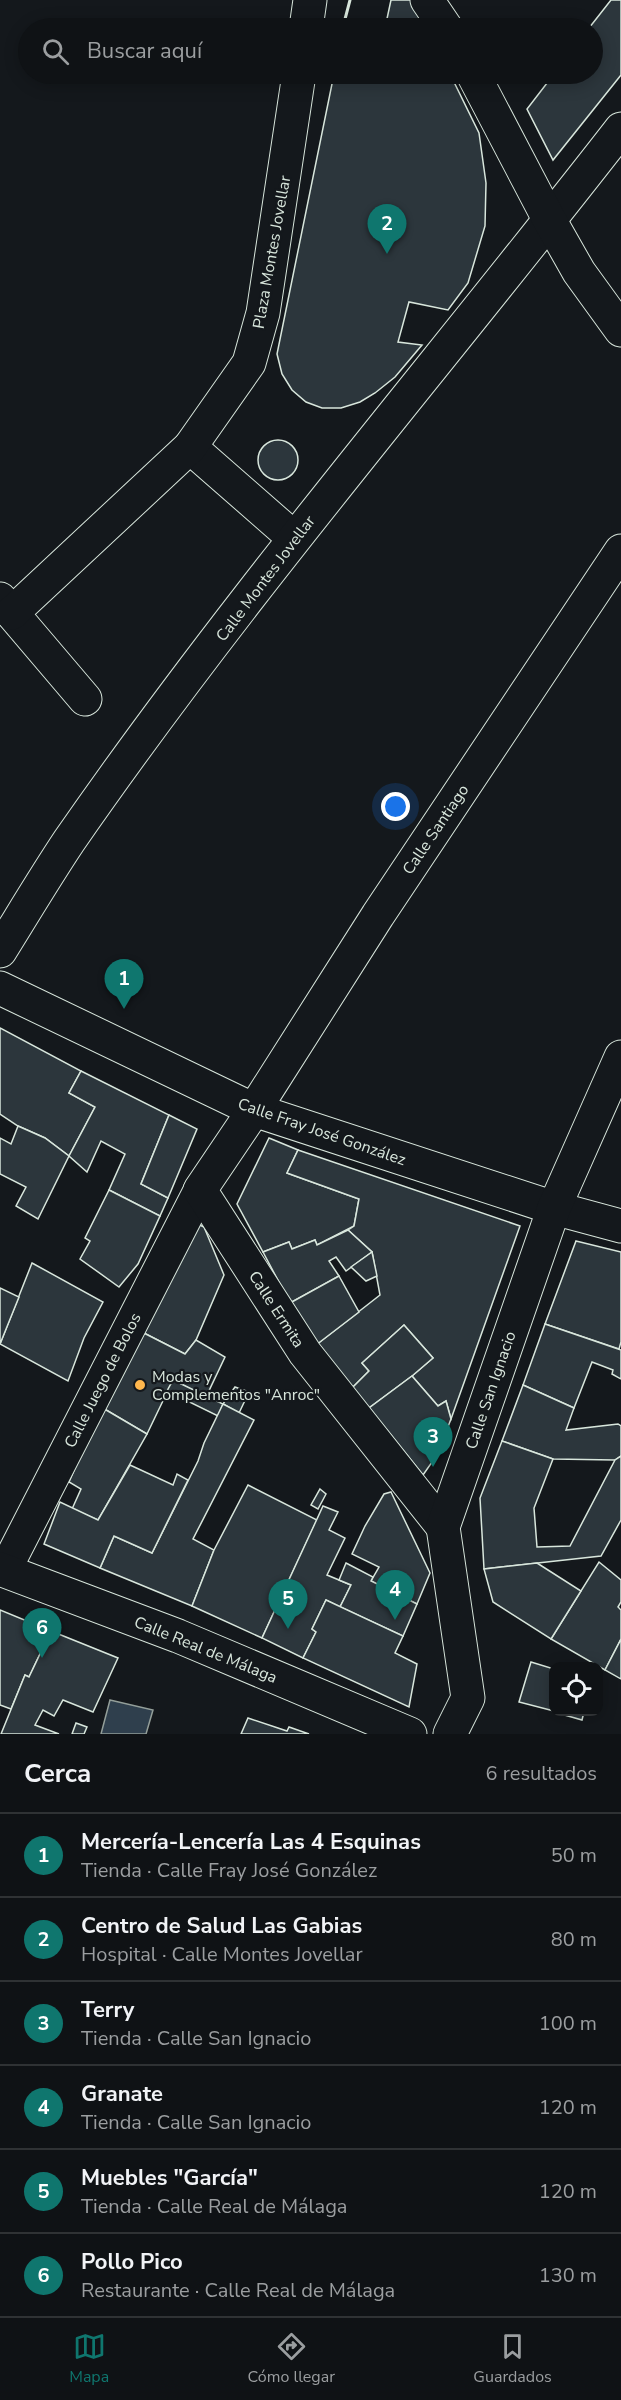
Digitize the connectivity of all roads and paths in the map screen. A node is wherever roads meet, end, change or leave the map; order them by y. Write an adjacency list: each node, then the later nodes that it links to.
1 (310, 0): 2 (street)
2 (307, 18)
3 (297, 84): 8 (street, Plaza Montes Jovellar)
4 (477, 84): 6 (street)
5 (621, 129): 6 (street, Calle Montes Jovellar)
6 (550, 221): 7 (street); 9 (street, Calle Montes Jovellar)
7 (621, 330)
8 (190, 447): 9 (street); 11 (street, Plaza Montes Jovellar)
9 (294, 538): 13 (street, Calle Montes Jovellar)
10 (621, 551): 16 (street, Calle Santiago)
11 (6, 606): 12 (street)
12 (85, 699)
13 (0, 951)
14 (0, 988): 16 (street, Calle Fray José González)
15 (621, 1057): 18 (street, Calle San Ignacio)
16 (254, 1110): 17 (street); 18 (street, Calle Fray José González)
17 (200, 1190): 20 (street, Calle Ermita); 21 (street, Calle Juego de Bolos)
18 (554, 1208): 19 (street, Calle Fray José González); 20 (street, Calle San Ignacio)
19 (621, 1226)
20 (443, 1527): 23 (street, Calle San Ignacio)
21 (2, 1570): 22 (street, Calle Real de Málaga)
22 (410, 1734)
23 (450, 1734)

